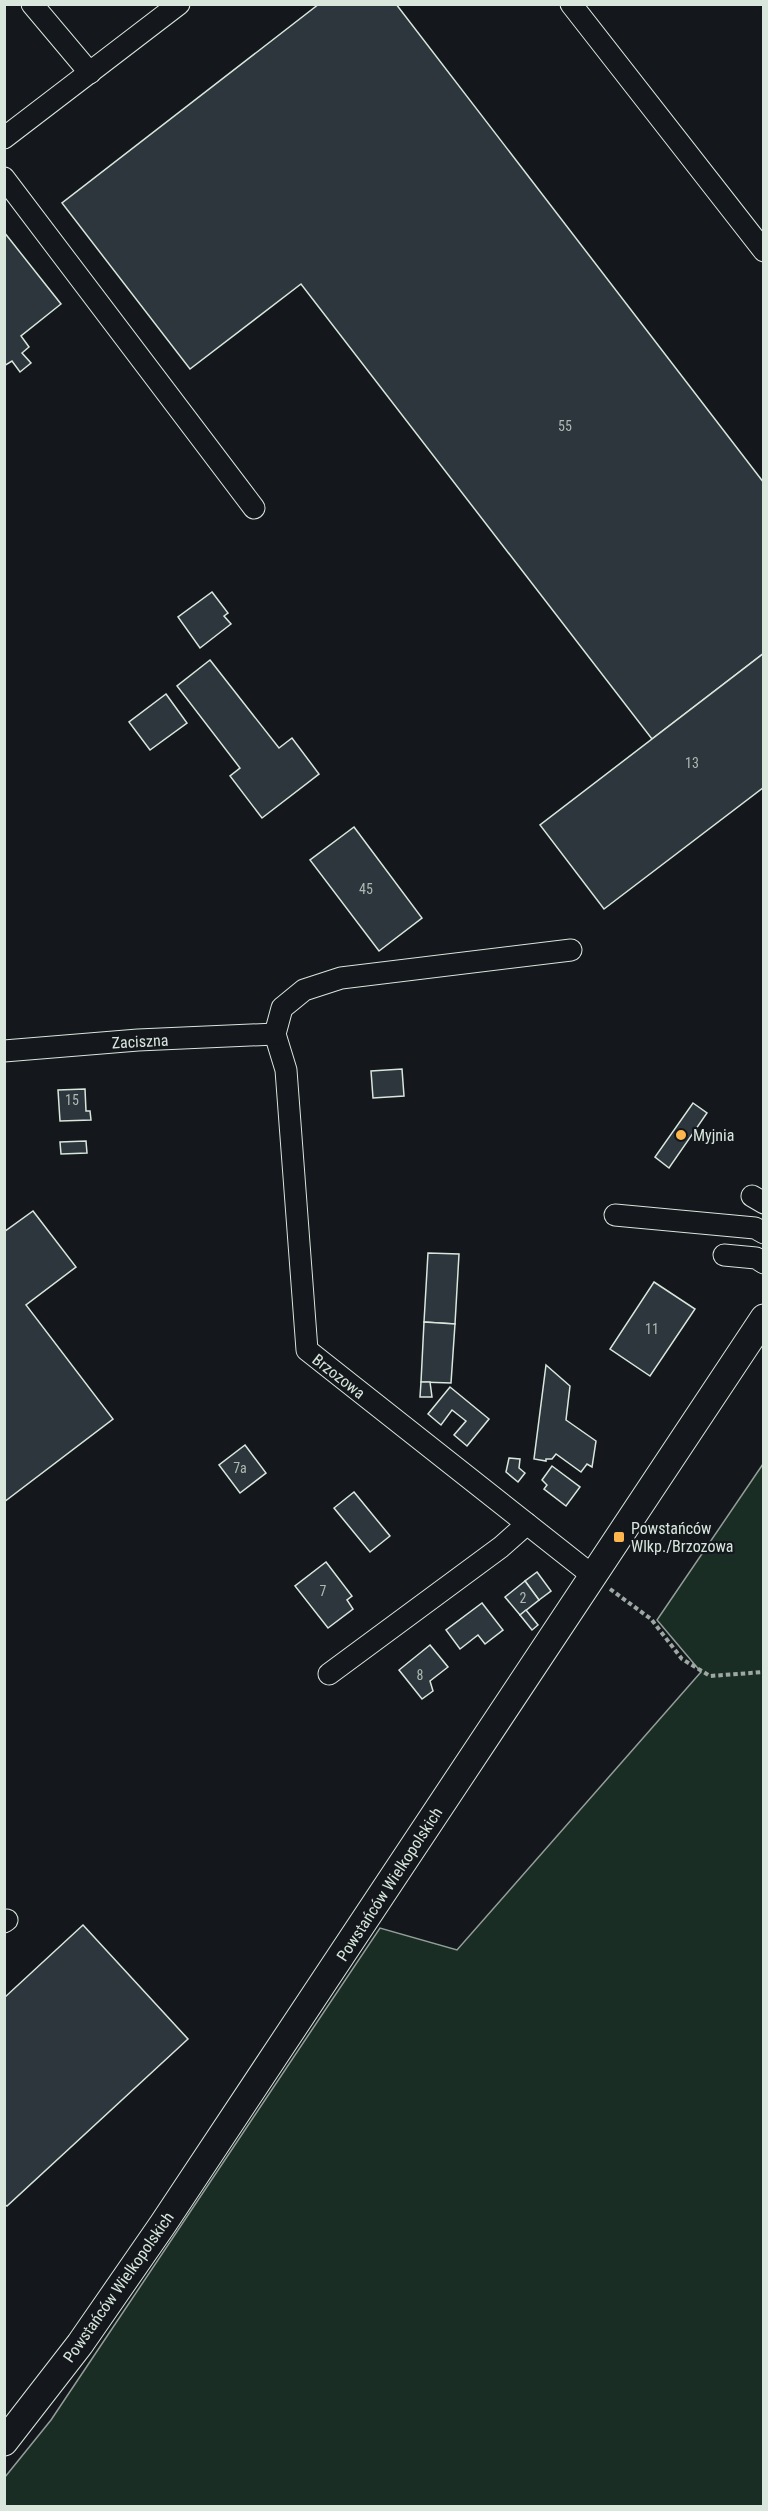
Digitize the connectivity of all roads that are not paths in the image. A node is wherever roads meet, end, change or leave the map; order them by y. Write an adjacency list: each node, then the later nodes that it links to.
1 (32, 4): 4 (street)
2 (179, 4): 4 (street)
3 (571, 4): 7 (street)
4 (90, 73): 5 (street)
5 (4, 138)
6 (4, 178): 8 (street)
7 (764, 251)
8 (254, 508)
9 (571, 950): 10 (street)
10 (275, 1034): 11 (street, Zaciszna); 17 (street, Brzozowa)
11 (4, 1051)
12 (615, 1215): 13 (street)
13 (764, 1233)
14 (724, 1255): 15 (street)
15 (764, 1263)
16 (764, 1318): 18 (main road, Powstańców Wielkopolskich)
17 (527, 1524): 18 (street, Brzozowa); 19 (street)
18 (593, 1576): 20 (main road, Powstańców Wielkopolskich)
19 (329, 1674)
20 (4, 2442)

